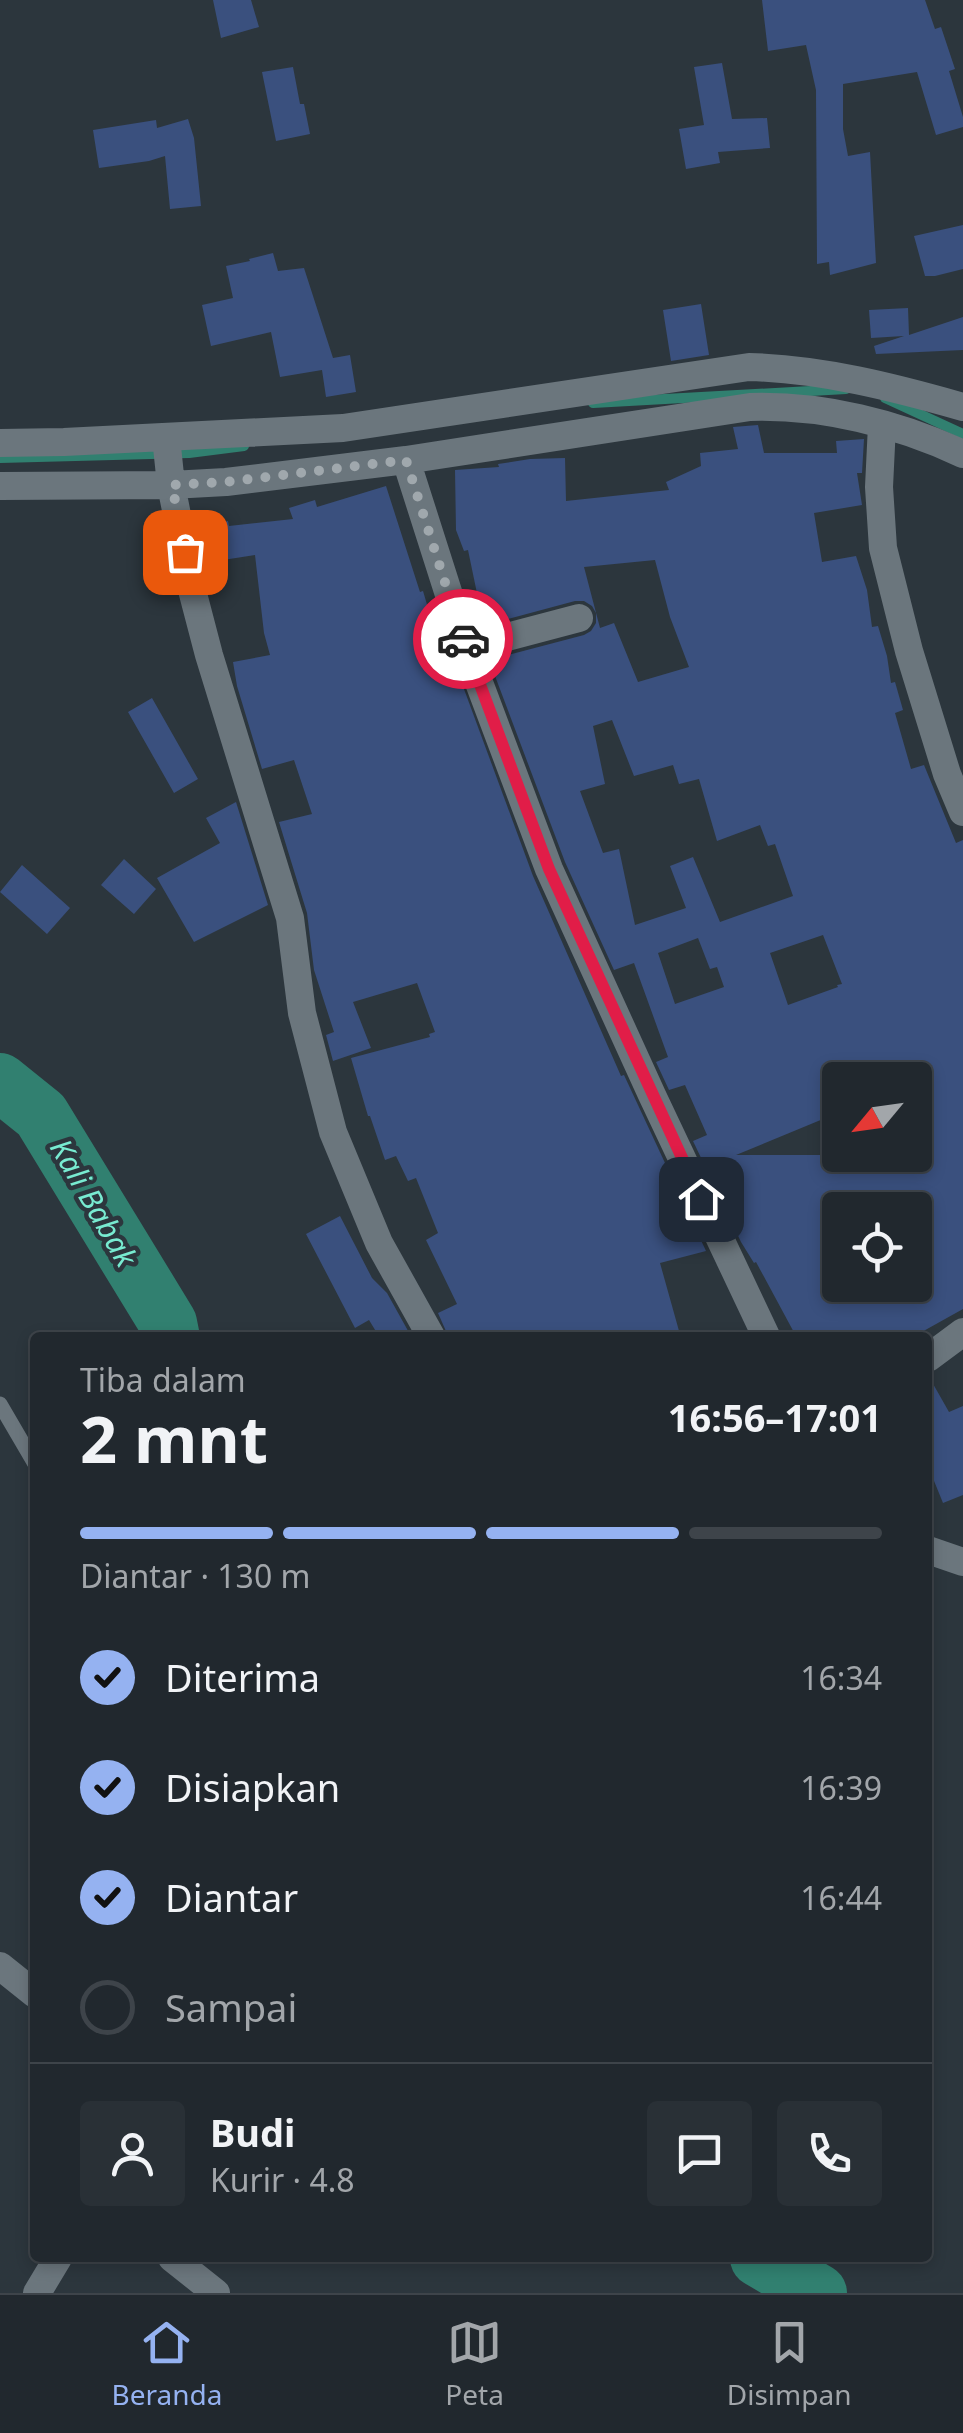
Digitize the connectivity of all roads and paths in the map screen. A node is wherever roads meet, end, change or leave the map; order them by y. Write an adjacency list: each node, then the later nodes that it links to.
1 (790, 386): 2 (street); 3 (street); 6 (street); 7 (street)
2 (963, 408)
3 (882, 425): 5 (street); 11 (street)
4 (0, 444): 6 (street)
5 (963, 454)
6 (170, 460): 7 (street); 8 (street); 12 (street)
7 (406, 460): 10 (street)
8 (0, 486)
9 (579, 618): 10 (street)
10 (466, 648): 13 (street)
11 (963, 812)
12 (429, 1332)
13 (764, 1332)
14 (963, 1332): 15 (street)
15 (932, 1355)
16 (0, 1404): 17 (lane)
17 (30, 1455)
18 (932, 1551): 19 (street)
19 (963, 1562)
20 (0, 1966): 21 (street)
21 (30, 1990)
22 (56, 2262): 24 (street)
23 (177, 2262): 25 (street)
24 (37, 2293)
25 (216, 2293)

